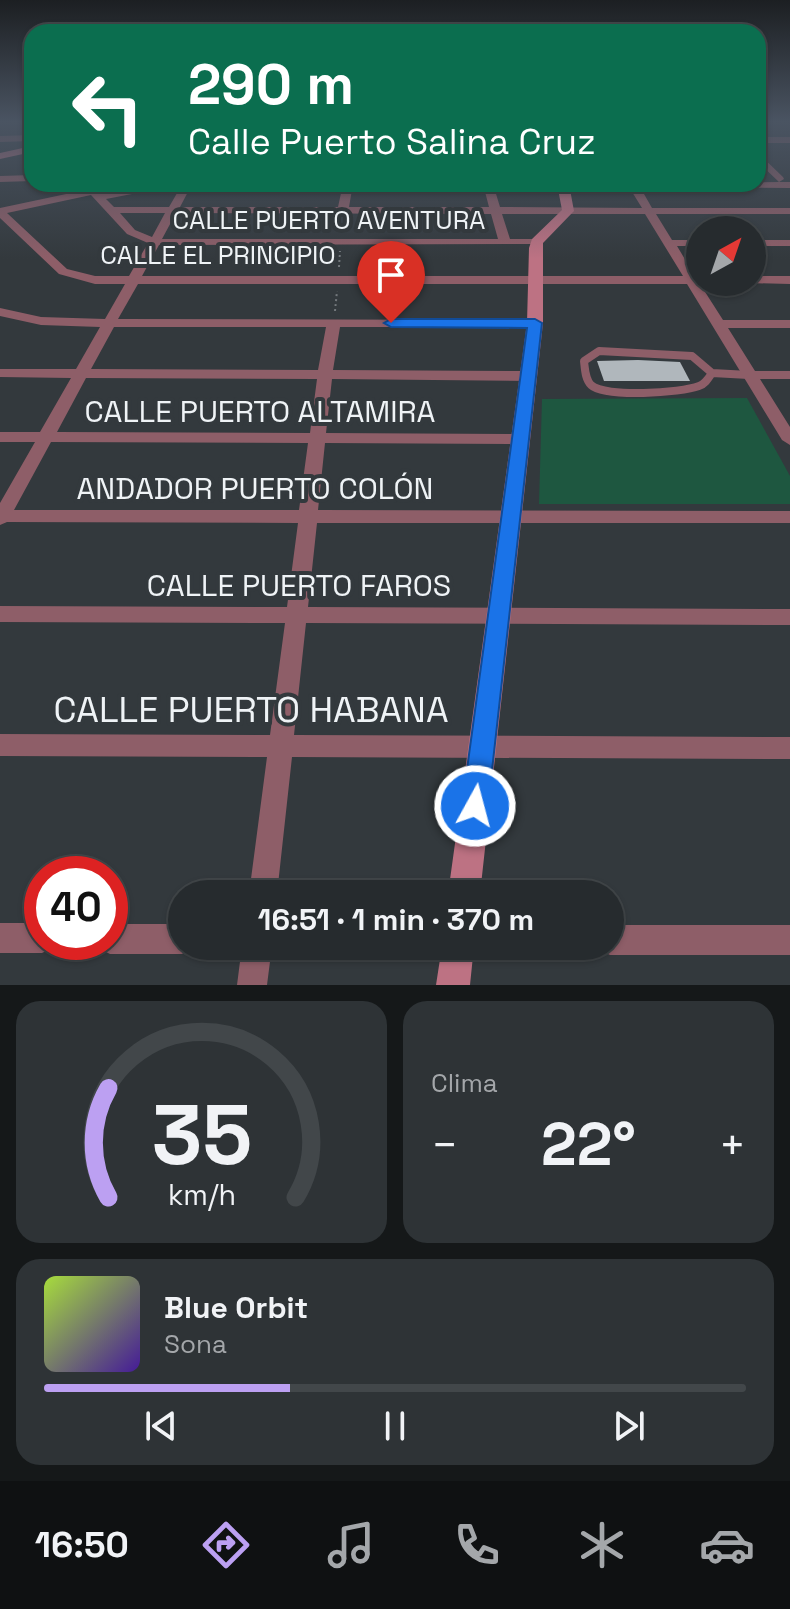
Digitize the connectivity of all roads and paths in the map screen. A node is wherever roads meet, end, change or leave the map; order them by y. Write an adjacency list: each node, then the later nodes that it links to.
1 (770, 167): 5 (street)
2 (24, 178): 3 (street)
3 (0, 179)
4 (766, 180): 5 (street)
5 (786, 181): 6 (street)
6 (766, 182)
7 (105, 192): 16 (street)
8 (127, 192): 19 (street)
9 (141, 192): 17 (street)
10 (183, 192): 17 (street)
11 (345, 192): 20 (street)
12 (490, 192): 21 (street)
13 (564, 192): 22 (street)
14 (637, 192): 26 (street)
15 (747, 192): 23 (street)
16 (96, 194): 18 (street, CALLE PUERTO AVENTURA); 25 (street)
17 (176, 205): 19 (street); 20 (street); 28 (street)
18 (108, 210): 19 (street); 28 (street, CALLE PUERTO AVENTURA)
19 (129, 210)
20 (338, 211): 21 (street); 29 (street)
21 (495, 211): 22 (street); 30 (street)
22 (568, 211): 26 (street); 31 (street)
23 (765, 211): 24 (street); 26 (street)
24 (784, 211): 27 (street)
25 (0, 212): 37 (street, CALLE EL PRINCIPIO)
26 (649, 212): 32 (street)
27 (790, 223)
28 (155, 242): 29 (street, CALLE PUERTO AVENTURA); 37 (street)
29 (328, 242): 30 (street, CALLE PUERTO AVENTURA)
30 (505, 242): 31 (street, CALLE PUERTO AVENTURA)
31 (537, 242): 38 (street)
32 (667, 243): 33 (street); 36 (street)
33 (686, 243)
34 (766, 243): 35 (street)
35 (790, 243)
36 (686, 268)
37 (134, 279): 38 (street, CALLE EL PRINCIPIO); 44 (street)
38 (537, 279): 39 (street, CALLE EL PRINCIPIO); 46 (street)
39 (686, 280)
40 (766, 280): 41 (street)
41 (790, 280)
42 (703, 296): 47 (street)
43 (0, 312): 44 (street)
44 (110, 323): 45 (street); 52 (street)
45 (334, 323): 46 (street); 50 (street)
46 (535, 323): 55 (street)
47 (718, 324): 48 (street); 53 (street)
48 (790, 324)
49 (0, 373): 52 (street)
50 (325, 373): 52 (street); 55 (street); 57 (street)
51 (712, 373): 51 (lane); 53 (lane)
52 (81, 375): 58 (street)
53 (749, 375): 54 (street); 60 (street)
54 (790, 375)
55 (528, 376): 59 (street)
56 (0, 437): 58 (street, CALLE PUERTO ALTAMIRA)
57 (317, 438): 58 (street, CALLE PUERTO ALTAMIRA); 59 (street, CALLE PUERTO ALTAMIRA); 61 (street)
58 (46, 439): 62 (street)
59 (521, 439): 63 (street)
60 (790, 439)
61 (308, 515): 62 (street, ANDADOR PUERTO COLÓN); 63 (street, ANDADOR PUERTO COLÓN); 66 (street)
62 (1, 517)
63 (511, 517): 64 (street, ANDADOR PUERTO COLÓN); 67 (street)
64 (790, 517)
65 (0, 614): 66 (street, CALLE PUERTO FAROS)
66 (296, 615): 67 (street, CALLE PUERTO FAROS); 70 (street)
67 (499, 616): 68 (street, CALLE PUERTO FAROS); 71 (street)
68 (790, 617)
69 (0, 745): 70 (street, CALLE PUERTO HABANA)
70 (279, 746): 71 (street, CALLE PUERTO HABANA); 73 (street)
71 (482, 747): 72 (street, CALLE PUERTO HABANA); 74 (street)
72 (790, 748)
73 (265, 880)
74 (466, 880)
75 (0, 938): 76 (street)
76 (24, 938)
77 (128, 939): 78 (street)
78 (168, 939)
79 (624, 940): 80 (street)
80 (790, 940)
81 (255, 960): 83 (street)
82 (456, 960): 84 (street)
83 (252, 985)
84 (453, 985)

